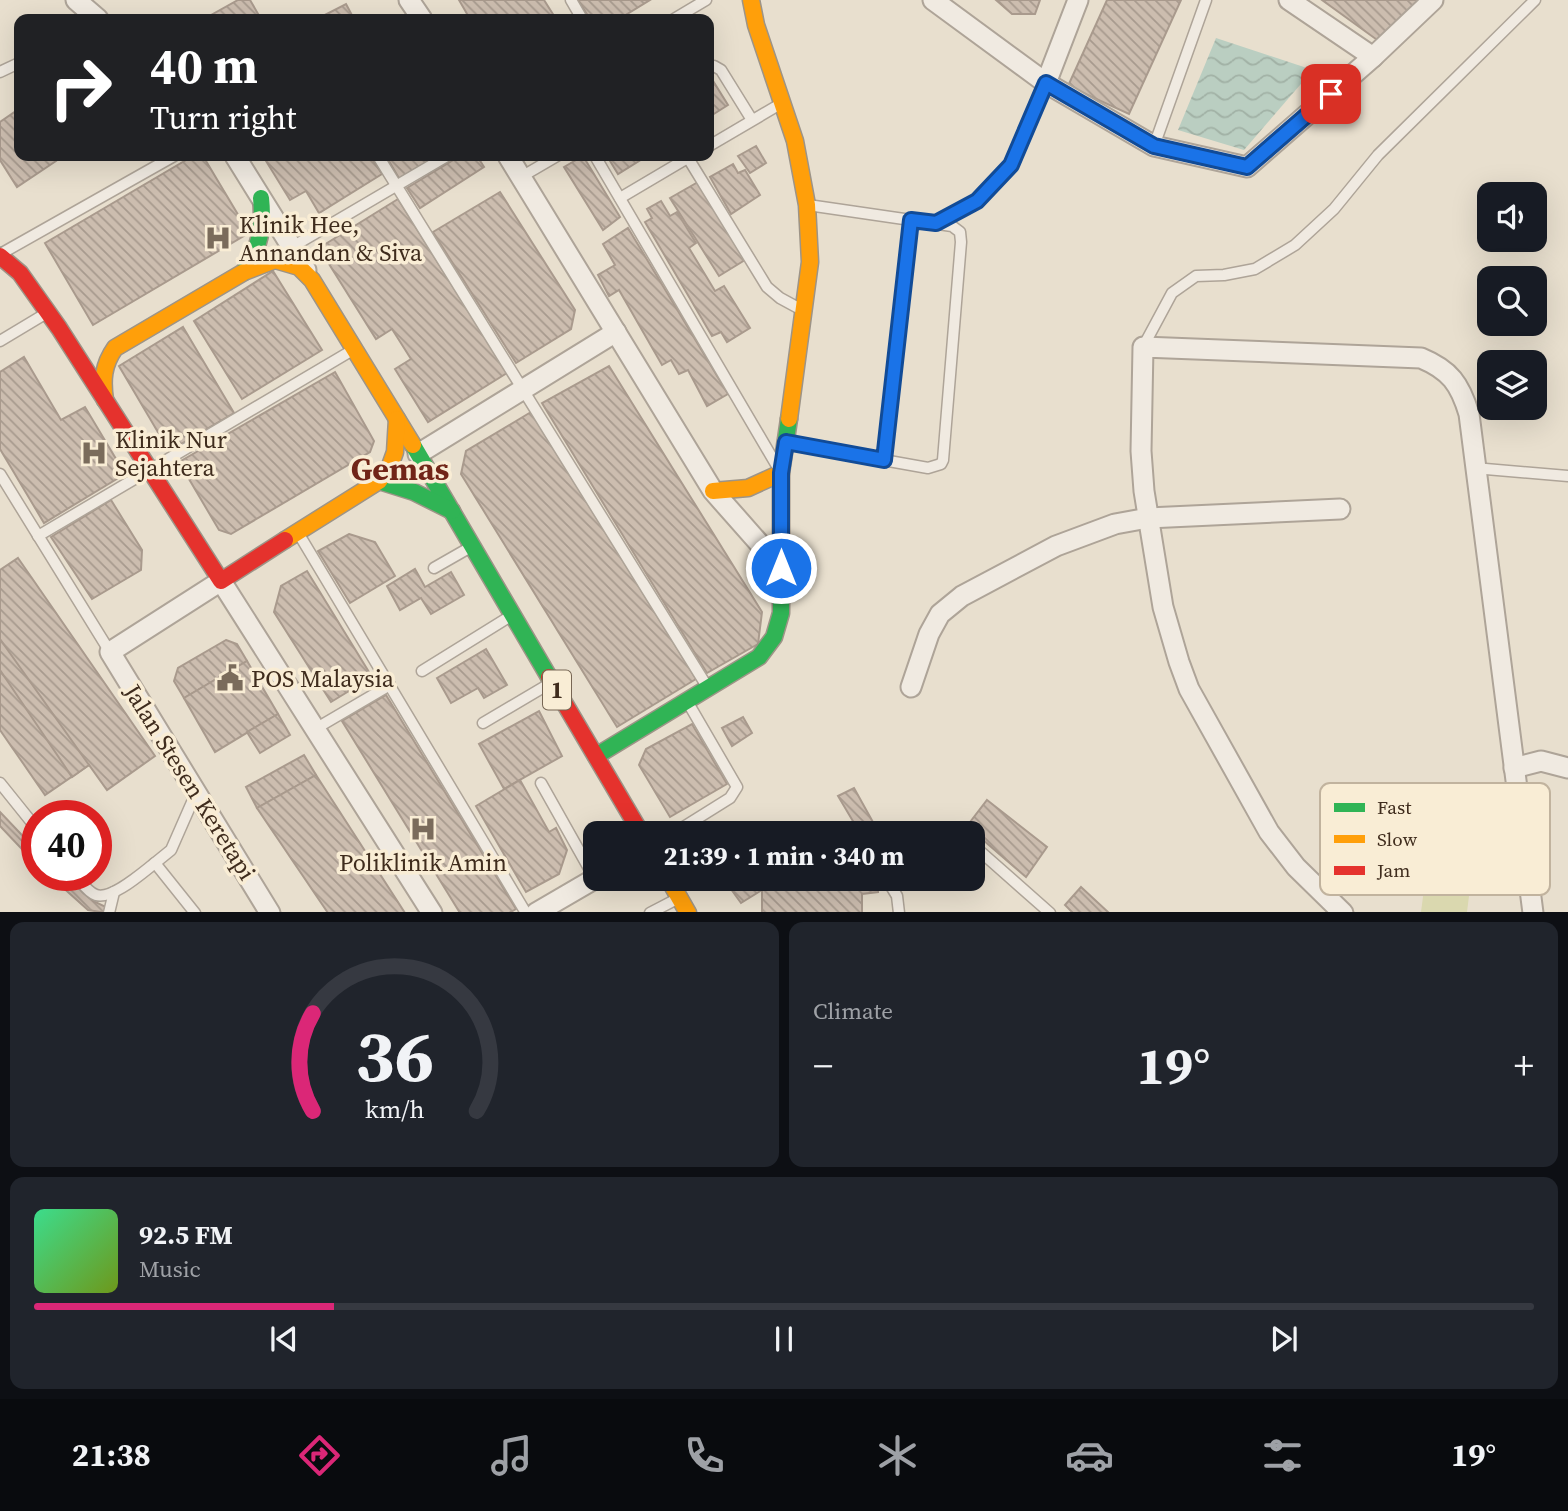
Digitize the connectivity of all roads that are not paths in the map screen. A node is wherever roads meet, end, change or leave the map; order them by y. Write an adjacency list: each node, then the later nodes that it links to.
1 (76, 0): 10 (street)
2 (706, 0): 11 (lane)
3 (751, 0): 15 (main road)
4 (933, 0): 14 (street)
5 (1078, 0): 14 (street)
6 (1206, 0): 18 (lane)
7 (1289, 0): 12 (street)
8 (1433, 0): 12 (street)
9 (1535, 0): 44 (lane)
10 (92, 14)
11 (682, 14)
12 (1373, 57): 18 (street)
13 (714, 66): 16 (lane)
14 (1046, 83): 18 (street); 34 (lane)
15 (783, 102): 16 (lane); 32 (main road)
16 (752, 120): 17 (lane)
17 (714, 143)
18 (1154, 146)
19 (165, 161): 36 (lane)
20 (238, 161): 30 (street)
21 (381, 161): 29 (lane)
22 (439, 161): 29 (lane)
23 (511, 161): 28 (street)
24 (548, 161): 28 (lane)
25 (598, 161): 31 (lane)
26 (683, 161): 31 (lane)
27 (692, 161): 40 (lane)
28 (521, 177): 42 (street)
29 (397, 186): 35 (lane); 47 (lane)
30 (261, 198): 35 (street); 37 (main road)
31 (620, 198): 55 (lane)
32 (807, 205): 33 (lane); 40 (main road)
33 (911, 220): 34 (lane); 52 (lane)
34 (936, 223): 52 (lane)
35 (292, 247): 38 (street)
36 (0, 255): 39 (main road, 1)
37 (244, 272): 38 (main road, 1); 45 (main road, 1)
38 (312, 280): 46 (main road, 1)
39 (48, 312): 41 (main road, 1); 43 (lane)
40 (805, 312): 50 (main road)
41 (60, 328): 45 (main road, 1); 48 (main road, 1)
42 (616, 332): 47 (street); 59 (street)
43 (0, 341)
44 (1143, 347): 53 (street); 62 (street)
45 (114, 348): 48 (main road)
46 (355, 349): 49 (main road, 1); 54 (lane)
47 (523, 389): 51 (street); 75 (lane)
48 (105, 400): 54 (main road, 1)
49 (397, 419): 51 (main road, 1); 58 (main road)
50 (786, 442): 52 (lane); 55 (main road)
51 (418, 454): 61 (main road, 1)
52 (884, 460)
53 (1475, 468): 57 (lane); 80 (street)
54 (149, 469): 64 (lane); 68 (main road, 1)
55 (781, 473): 59 (main road); 67 (main road)
56 (0, 474): 64 (lane)
57 (1568, 476)
58 (379, 481): 61 (main road); 63 (main road)
59 (713, 491): 67 (street)
60 (1340, 509): 62 (street)
61 (452, 511): 65 (main road, 1)
62 (1149, 517): 74 (street); 93 (street)
63 (298, 533): 68 (main road); 73 (lane)
64 (38, 536): 70 (lane)
65 (473, 546): 66 (lane); 69 (main road, 1)
66 (434, 568)
67 (781, 568): 75 (main road)
68 (221, 582): 70 (street); 78 (street)
69 (513, 615): 71 (lane); 72 (main road, 1)
70 (110, 652): 85 (street, Jalan Stesen Keretapi)
71 (422, 671)
72 (552, 682): 77 (lane); 79 (main road, 1)
73 (390, 685): 78 (lane); 104 (lane)
74 (911, 687)
75 (708, 688): 76 (main road)
76 (687, 701): 79 (main road); 88 (lane)
77 (483, 723)
78 (315, 729): 103 (street)
79 (596, 756): 87 (main road, 1)
80 (1514, 768): 81 (street); 84 (street)
81 (1568, 768)
82 (0, 783): 86 (lane)
83 (541, 783): 90 (lane)
84 (1516, 783)
85 (196, 793): 91 (lane); 102 (street, Jalan Stesen Keretapi)
86 (21, 809)
87 (634, 821)
88 (693, 821)
89 (985, 855): 109 (lane)
90 (583, 858)
91 (155, 863): 97 (lane); 101 (lane)
92 (583, 886): 105 (street)
93 (1320, 890)
94 (89, 891): 97 (lane)
95 (675, 891): 99 (main road)
96 (894, 891): 108 (lane)
97 (114, 892): 100 (lane)
98 (1325, 895): 110 (street)
99 (679, 898): 106 (lane); 107 (main road)
100 (109, 912)
101 (195, 912)
102 (270, 912)
103 (432, 912)
104 (526, 912)
105 (536, 912)
106 (650, 912)
107 (688, 912)
108 (899, 912)
109 (1050, 912)
110 (1343, 912)

